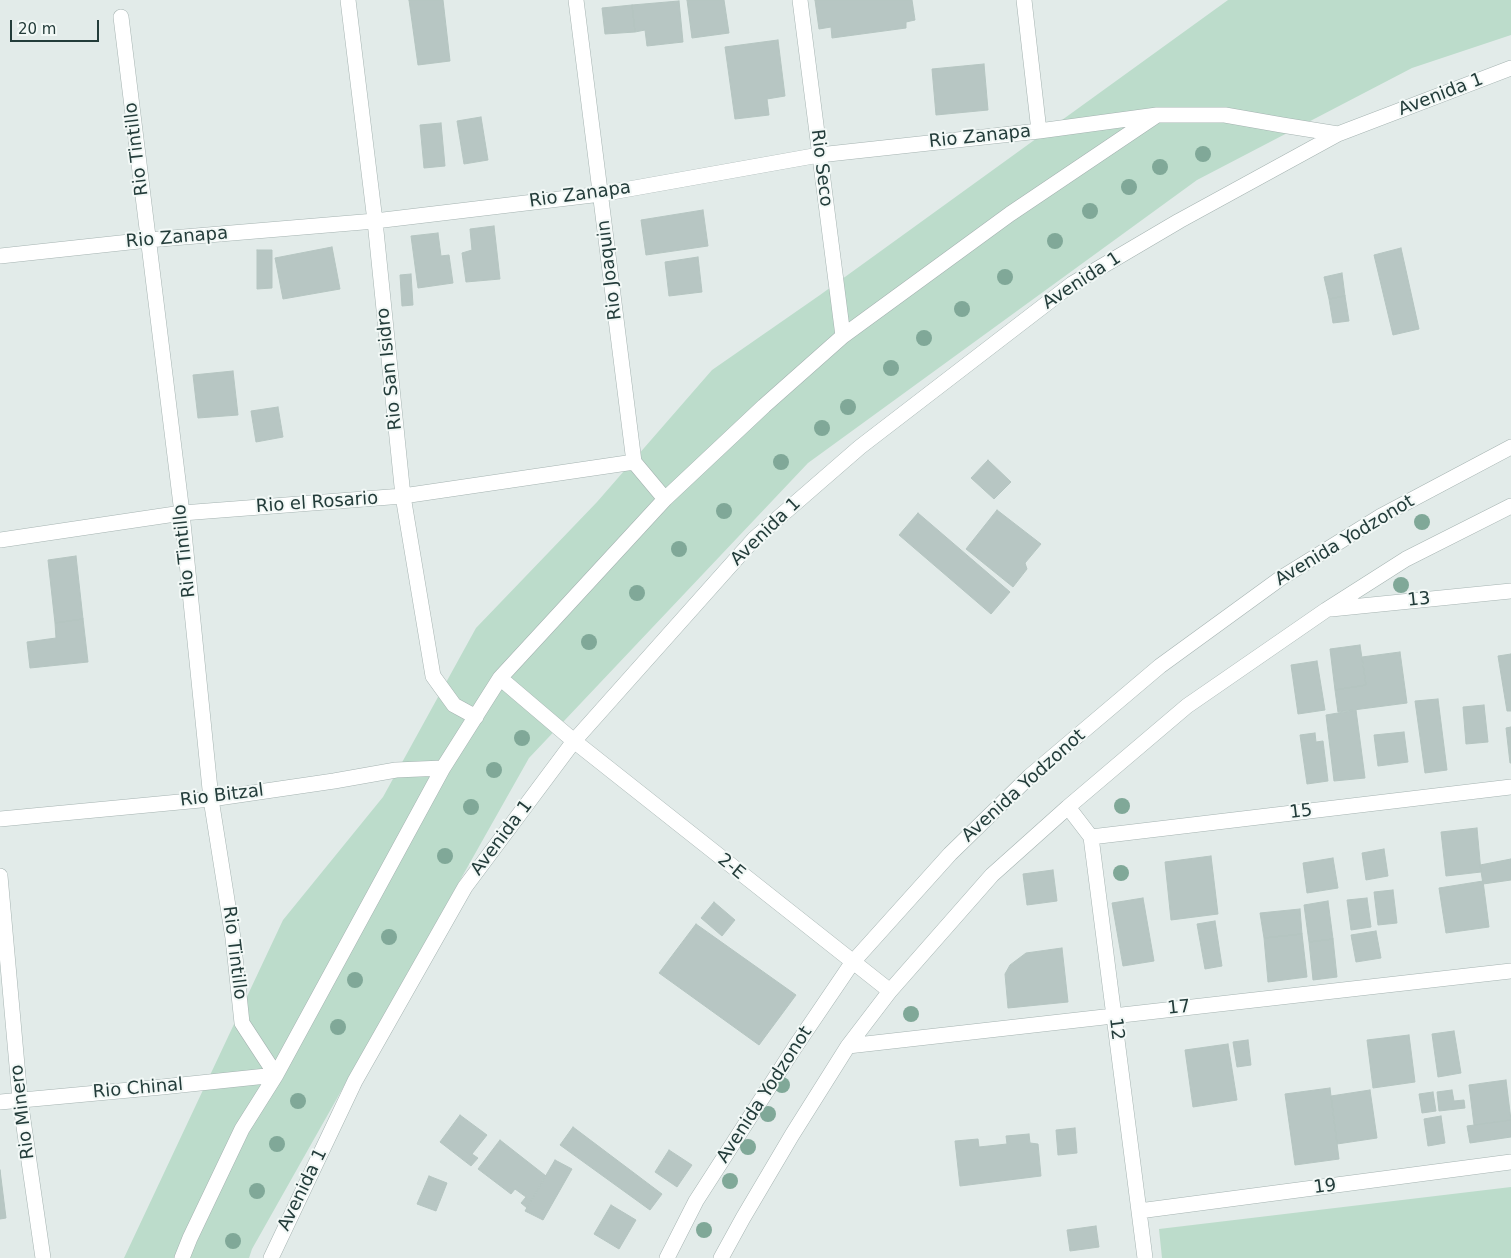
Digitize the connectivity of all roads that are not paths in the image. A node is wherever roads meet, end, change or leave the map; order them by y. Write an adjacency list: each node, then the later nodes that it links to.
1 (348, 0): 12 (street, Rio San Isidro)
2 (576, 0): 11 (street, Rio Joaquin)
3 (800, 0): 10 (street, Rio Seco)
4 (1024, 0): 8 (street)
5 (121, 17): 13 (street, Rio Tintillo)
6 (1511, 68): 9 (street, Avenida 1)
7 (1157, 115): 8 (street, Rio Zanapa); 9 (street, Rio Zanapa); 15 (street)
8 (1039, 131): 10 (street, Rio Zanapa)
9 (1338, 134): 27 (street, Avenida 1)
10 (819, 155): 11 (street, Rio Zanapa); 15 (street, Rio Seco)
11 (601, 194): 12 (street, Rio Zanapa); 17 (street, Rio Joaquin)
12 (375, 221): 13 (street, Rio Zanapa); 18 (street, Rio San Isidro)
13 (148, 240): 14 (street, Rio Zanapa); 21 (street, Rio Tintillo)
14 (0, 256)
15 (844, 336): 19 (street)
16 (1511, 447): 35 (street, Avenida Yodzonot)
17 (634, 462): 18 (street, Rio el Rosario); 19 (street)
18 (403, 496): 21 (street, Rio el Rosario); 26 (street, Rio San Isidro)
19 (665, 498): 25 (street)
20 (1511, 506): 24 (street)
21 (182, 513): 22 (street, Rio el Rosario); 30 (street, Rio Tintillo)
22 (0, 540)
23 (1511, 591): 24 (street, 13)
24 (1326, 610): 31 (street)
25 (500, 678): 26 (street); 27 (street, 2-E)
26 (476, 717): 28 (street)
27 (574, 741): 35 (street, 2-E); 47 (street, Avenida 1)
28 (443, 768): 30 (street, Rio Bitzal); 40 (street)
29 (1511, 786): 33 (street, 15)
30 (211, 799): 32 (street, Rio Bitzal); 40 (street, Rio Tintillo)
31 (1068, 807): 33 (street); 37 (street)
32 (0, 819)
33 (1091, 837): 38 (street, 12)
34 (0, 876): 41 (street, Rio Minero)
35 (852, 963): 37 (street, 2-E); 48 (street, Avenida Yodzonot)
36 (1511, 971): 38 (street, 17)
37 (890, 991): 39 (street)
38 (1114, 1016): 39 (street, 17); 44 (street, 12)
39 (848, 1046): 49 (street)
40 (276, 1075): 41 (street, Rio Chinal); 46 (street)
41 (20, 1099): 42 (street, Rio Chinal); 45 (street, Rio Minero)
42 (0, 1102)
43 (1511, 1162): 44 (street, 19)
44 (1139, 1211): 50 (street, 12)
45 (43, 1258)
46 (182, 1258)
47 (270, 1258)
48 (667, 1258)
49 (721, 1258)
50 (1145, 1258)

